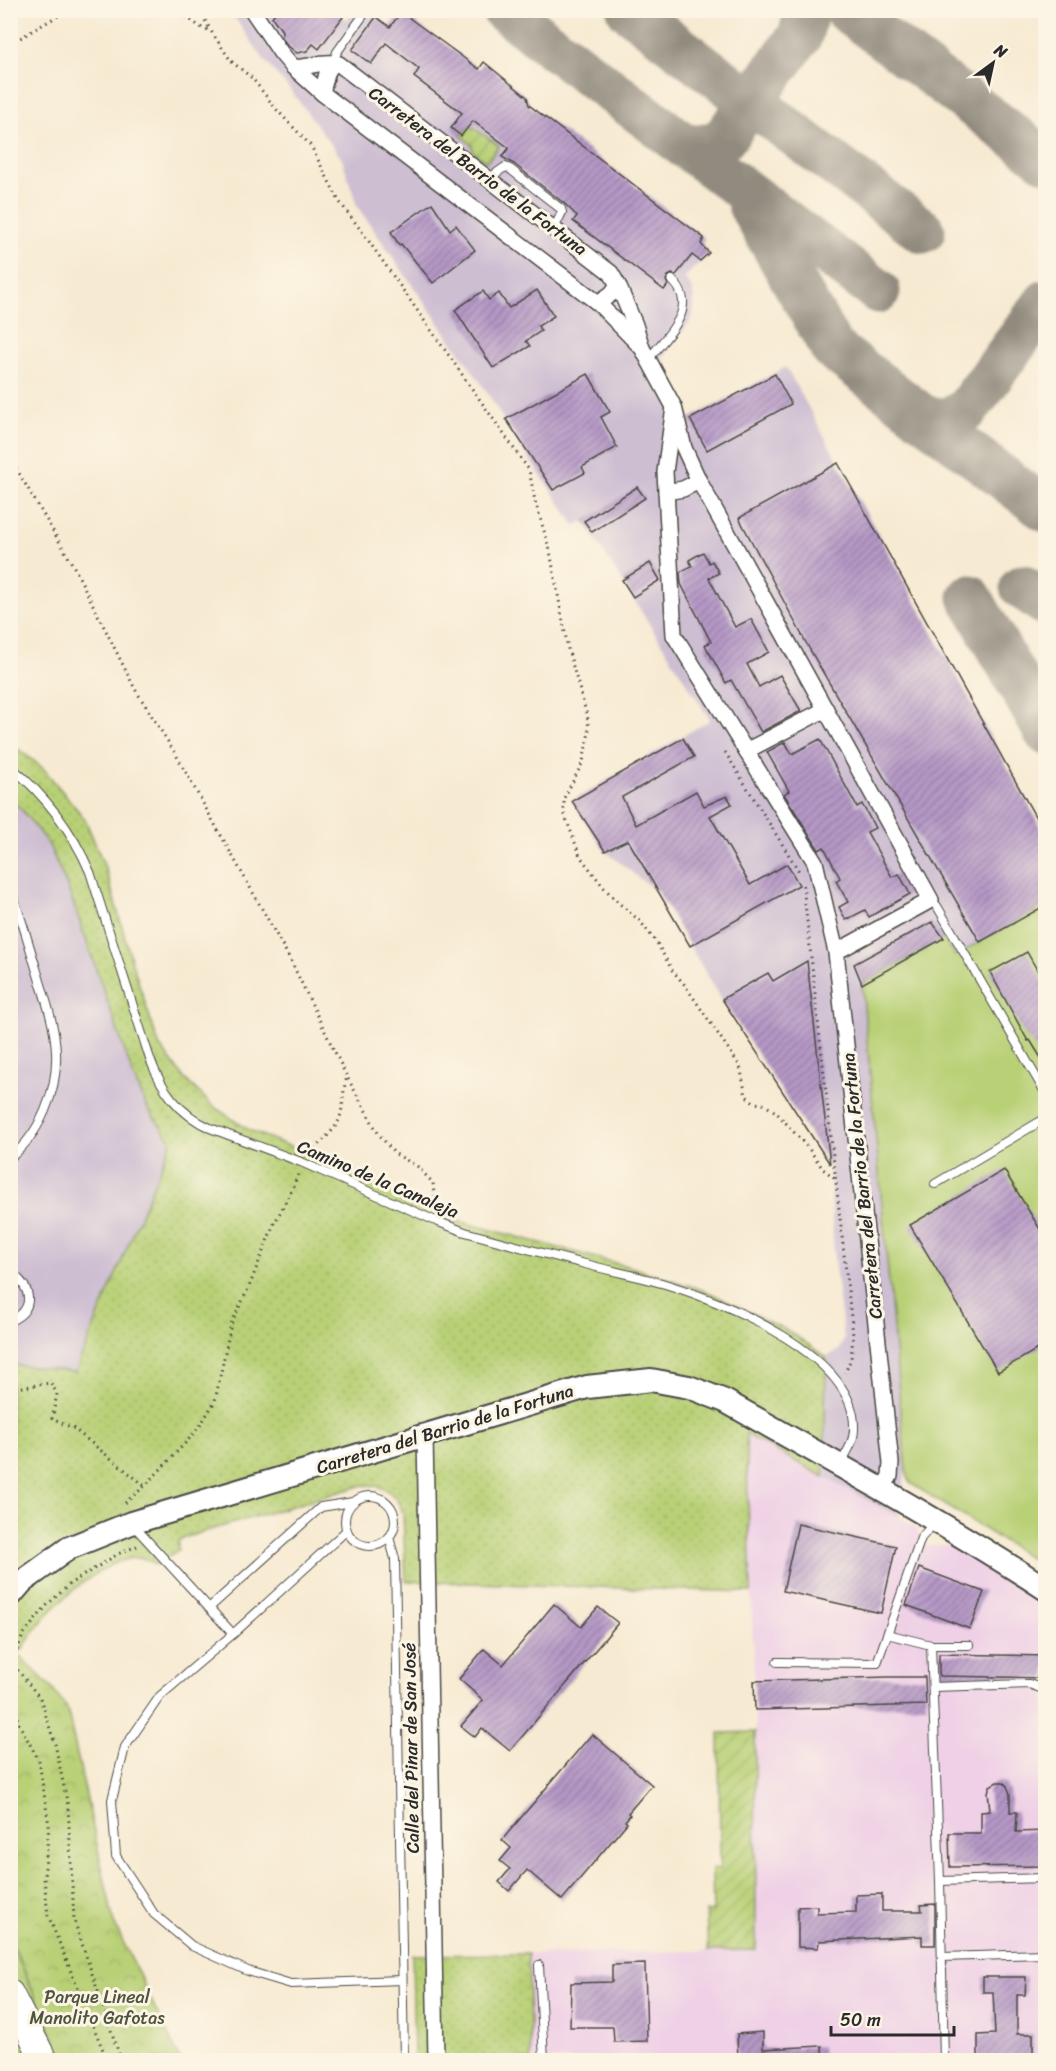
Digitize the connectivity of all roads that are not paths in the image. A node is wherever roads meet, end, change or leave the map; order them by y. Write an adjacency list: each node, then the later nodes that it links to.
1 (252, 10): 4 (street, Carretera del Barrio de la Fortuna)
2 (367, 10): 3 (lane)
3 (333, 63): 4 (street); 5 (street); 7 (street, Carretera del Barrio de la Fortuna)
4 (293, 67): 5 (street, Carretera del Barrio de la Fortuna)
5 (322, 93): 8 (street, Carretera del Barrio de la Fortuna)
6 (672, 280): 9 (lane)
7 (618, 285): 8 (street); 9 (street, Carretera del Barrio de la Fortuna)
8 (598, 303): 9 (street, Carretera del Barrio de la Fortuna)
9 (646, 354): 10 (street, Carretera del Barrio de la Fortuna)
10 (674, 407): 11 (street, Carretera del Barrio de la Fortuna); 12 (street, Carretera del Barrio de la Fortuna)
11 (668, 448): 12 (street); 14 (street, Carretera del Barrio de la Fortuna)
12 (684, 448): 13 (street, Carretera del Barrio de la Fortuna)
13 (699, 481): 14 (street); 15 (street, Carretera del Barrio de la Fortuna)
14 (666, 492): 16 (street, Carretera del Barrio de la Fortuna)
15 (826, 709): 16 (street); 19 (street, Carretera del Barrio de la Fortuna)
16 (746, 751): 20 (street, Carretera del Barrio de la Fortuna)
17 (10, 766): 28 (lane, Camino de la Canaleja)
18 (10, 889): 23 (lane)
19 (931, 900): 20 (street); 21 (lane)
20 (836, 952): 29 (street, Carretera del Barrio de la Fortuna)
21 (1046, 1094)
22 (1046, 1118): 24 (lane)
23 (10, 1158)
24 (935, 1184)
25 (10, 1272): 26 (lane)
26 (10, 1321)
27 (425, 1435): 28 (main road, Carretera del Barrio de la Fortuna); 31 (main road, Carretera del Barrio de la Fortuna); 54 (street, Calle del Pinar de San José)
28 (840, 1466): 29 (main road, Carretera del Barrio de la Fortuna)
29 (882, 1490): 32 (main road, Carretera del Barrio de la Fortuna)
30 (353, 1502): 33 (lane); 34 (lane); 37 (lane)
31 (127, 1517): 36 (main road, Carretera del Barrio de la Fortuna); 37 (lane)
32 (936, 1521): 35 (main road, Carretera del Barrio de la Fortuna); 39 (lane)
33 (347, 1530): 34 (lane); 38 (lane)
34 (389, 1537): 50 (lane)
35 (1046, 1589)
36 (10, 1596)
37 (209, 1608): 38 (lane)
38 (232, 1634): 50 (lane)
39 (887, 1634): 40 (lane); 42 (lane)
40 (931, 1645): 41 (lane); 43 (lane)
41 (969, 1645)
42 (777, 1662)
43 (933, 1687): 44 (lane); 46 (lane)
44 (1046, 1693)
45 (1046, 1878): 46 (lane)
46 (940, 1881): 48 (lane)
47 (1046, 1954): 48 (lane)
48 (942, 1957): 56 (lane)
49 (538, 1965): 55 (lane)
50 (402, 1980): 53 (lane)
51 (10, 1993): 52 (highway)
52 (44, 2061)
53 (404, 2061)
54 (436, 2061)
55 (544, 2061)
56 (944, 2061)

